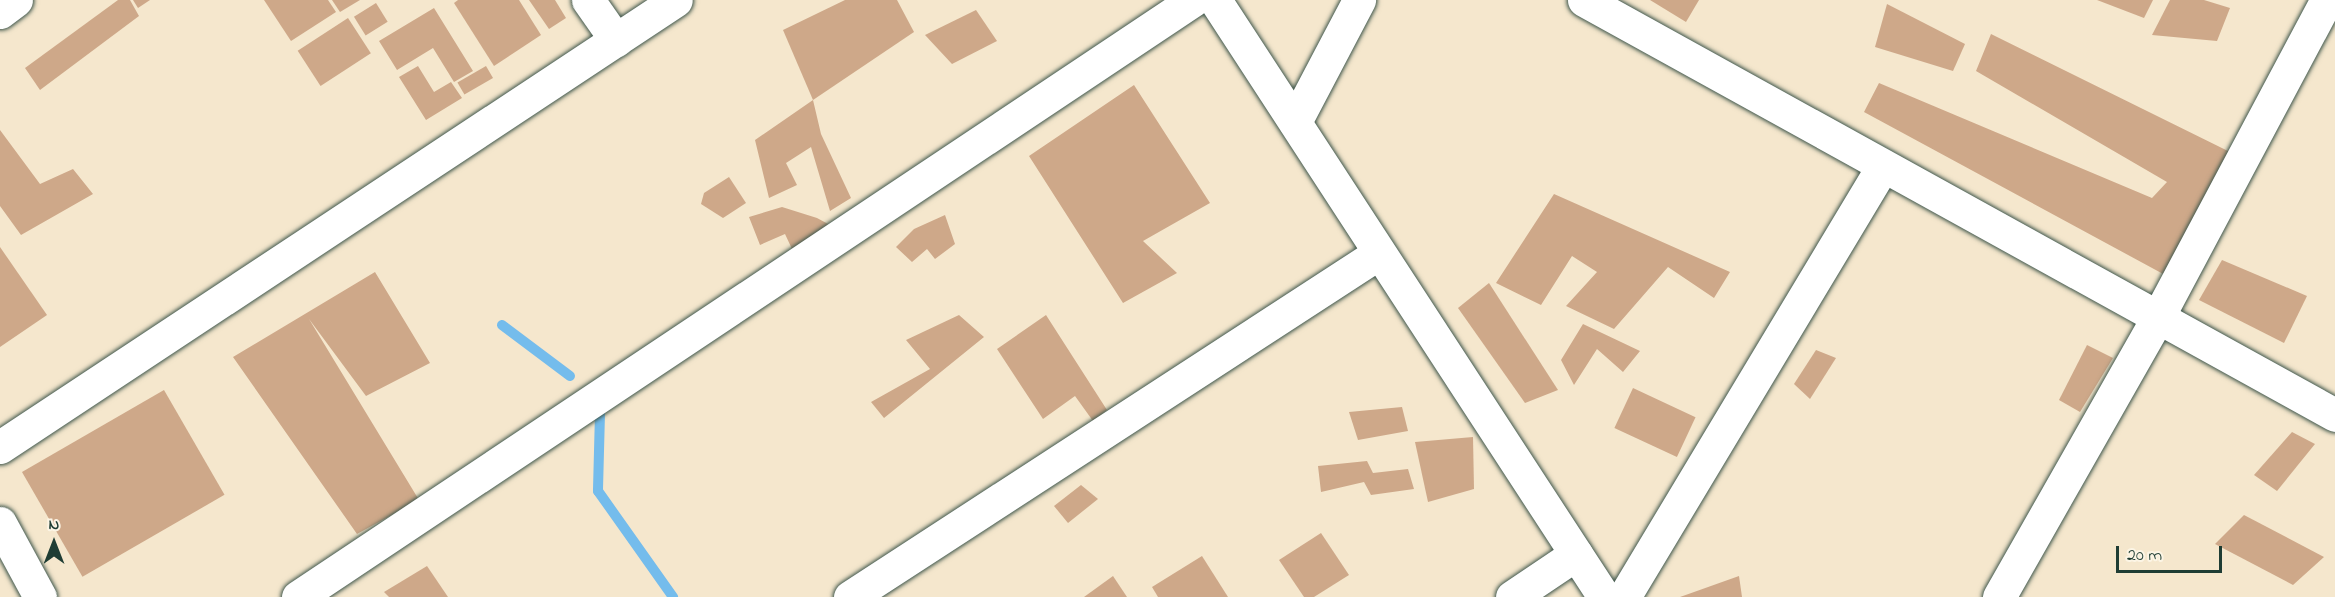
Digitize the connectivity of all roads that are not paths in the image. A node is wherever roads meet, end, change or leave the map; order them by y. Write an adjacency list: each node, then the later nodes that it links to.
1 (16, 0): 9 (street)
2 (588, 0): 10 (street)
3 (676, 0): 10 (street)
4 (1193, 0): 20 (street)
5 (1215, 0): 11 (street)
6 (1359, 0): 11 (street)
7 (1584, 0): 12 (street)
8 (2324, 3): 14 (street)
9 (0, 12)
10 (616, 40): 16 (street)
11 (1294, 122): 13 (street)
12 (1883, 166): 14 (street); 24 (street)
13 (1379, 253): 18 (street); 21 (street)
14 (2158, 317): 15 (street); 25 (street)
15 (2335, 415)
16 (0, 447)
17 (0, 523): 19 (street)
18 (1576, 554): 22 (street); 23 (street)
19 (40, 597)
20 (298, 597)
21 (850, 597)
22 (1512, 597)
23 (1604, 597)
24 (1624, 597)
25 (1999, 597)

